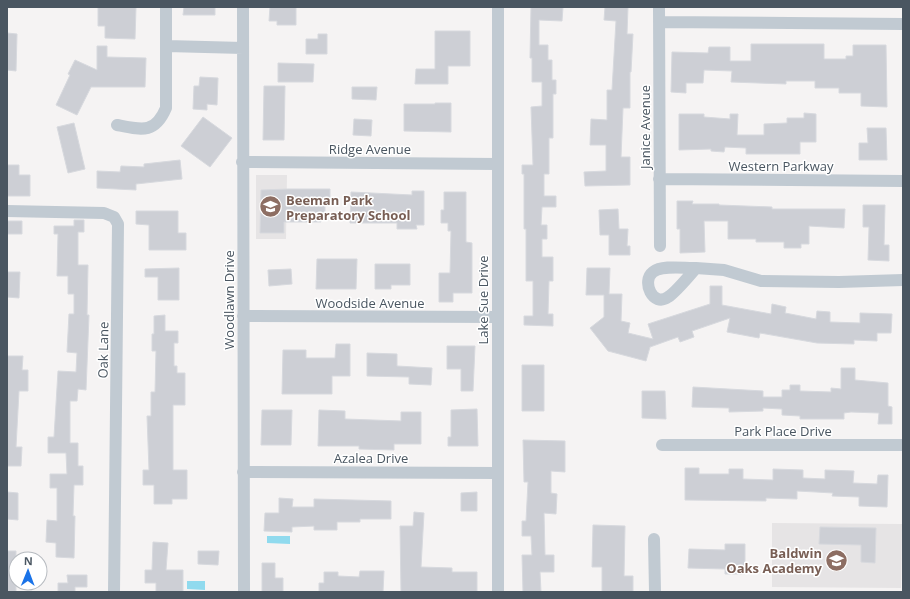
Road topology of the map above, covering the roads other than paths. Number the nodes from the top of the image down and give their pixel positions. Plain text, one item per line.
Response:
1 (166, 7) edge
2 (243, 7) edge
3 (498, 7) edge
4 (658, 7) edge
5 (659, 22) junction
6 (903, 24) edge
7 (167, 46) junction
8 (243, 48) junction
9 (118, 125) dead end
10 (242, 162) junction
11 (497, 164) junction
12 (659, 179) junction
13 (903, 181) edge
14 (7, 211) edge
15 (660, 246) dead end
16 (696, 268) dead end
17 (903, 280) edge
18 (243, 316) junction
19 (498, 318) junction
20 (662, 445) dead end
21 (903, 445) edge
22 (243, 472) junction
23 (498, 473) junction
24 (654, 539) dead end
25 (114, 592) edge
26 (244, 592) edge
27 (498, 592) edge
28 (655, 592) edge

1 - 7 street
2 - 8 street, Woodlawn Drive
3 - 11 street, Lake Sue Drive
4 - 5 street, Janice Avenue
5 - 6 street
5 - 12 street, Janice Avenue
7 - 8 street
7 - 9 street
8 - 10 street, Woodlawn Drive
10 - 11 street, Ridge Avenue
10 - 18 street, Woodlawn Drive
11 - 19 street, Lake Sue Drive
12 - 13 street, Western Parkway
12 - 15 street, Janice Avenue
14 - 25 street, Oak Lane
16 - 17 street
18 - 19 street, Woodside Avenue
18 - 22 street, Woodlawn Drive
19 - 23 street, Lake Sue Drive
20 - 21 street, Park Place Drive
22 - 23 street, Azalea Drive
22 - 26 street, Woodlawn Drive
23 - 27 street, Lake Sue Drive
24 - 28 street

